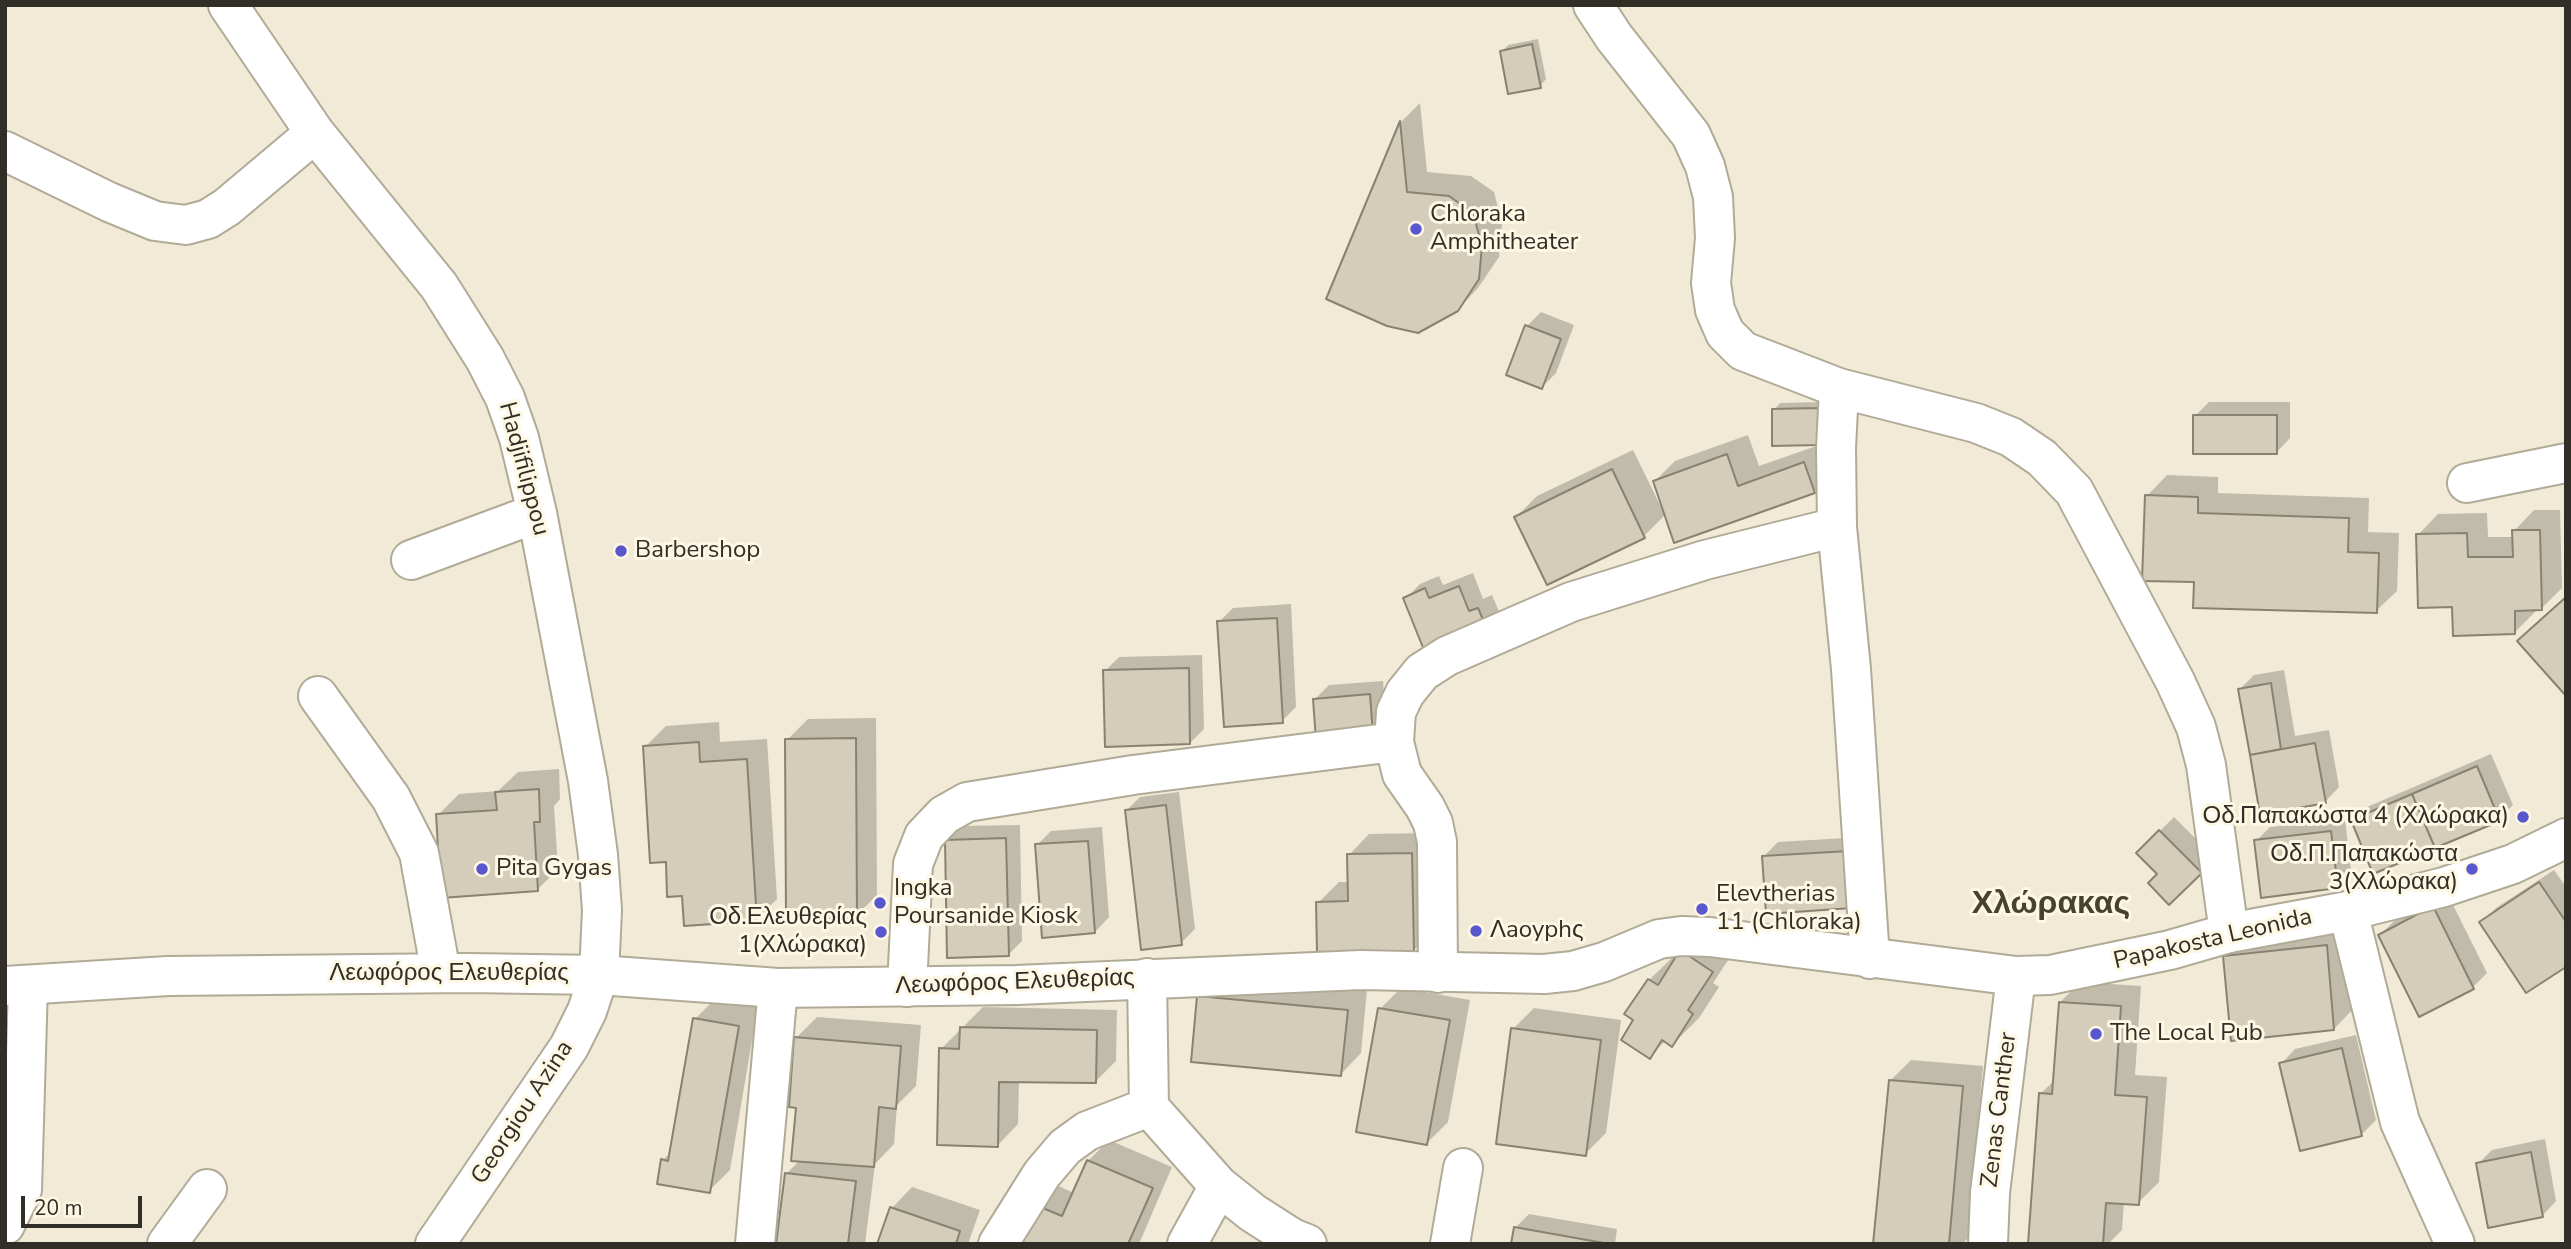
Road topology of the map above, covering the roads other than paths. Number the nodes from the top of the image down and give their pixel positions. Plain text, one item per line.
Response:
1 (228, 5) edge
2 (1593, 5) edge
3 (315, 133) junction
4 (5, 151) edge
5 (1839, 388) junction
6 (2566, 463) edge
7 (2466, 483) dead end
8 (537, 513) junction
9 (1837, 527) junction
10 (411, 560) dead end
11 (318, 696) dead end
12 (1394, 742) junction
13 (2566, 838) edge
14 (2348, 911) junction
15 (2230, 933) junction
16 (1870, 959) junction
17 (441, 973) junction
18 (1438, 973) junction
19 (599, 975) junction
20 (2016, 976) junction
21 (1147, 978) junction
22 (17, 986) edge
23 (907, 987) junction
24 (778, 988) junction
25 (1149, 1107) junction
26 (1463, 1168) dead end
27 (1219, 1186) junction
28 (207, 1189) dead end
29 (5, 1224) edge
30 (1296, 1242) edge
31 (167, 1244) edge
32 (435, 1244) edge
33 (755, 1244) edge
34 (998, 1244) edge
35 (1187, 1244) edge
36 (1450, 1244) edge
37 (1988, 1244) edge
38 (2455, 1244) edge

1 - 3 street, Hadjifilippou
2 - 5 street
3 - 4 street
3 - 8 street, Hadjifilippou
5 - 9 street
5 - 15 street
6 - 7 street
8 - 10 street
8 - 19 street, Hadjifilippou
9 - 12 street
9 - 16 street
11 - 17 street
12 - 18 street
12 - 23 street
13 - 14 street, Papakosta Leonida
14 - 15 street, Papakosta Leonida
14 - 38 street
15 - 20 street, Papakosta Leonida
16 - 18 street, Λεωφόρος Ελευθερίας
16 - 20 street, Λεωφόρος Ελευθερίας
17 - 19 street, Λεωφόρος Ελευθερίας
17 - 22 street, Λεωφόρος Ελευθερίας
18 - 21 street, Λεωφόρος Ελευθερίας
19 - 24 street, Λεωφόρος Ελευθερίας
19 - 32 street, Georgiou Azina
20 - 37 street, Zenas Canther
21 - 23 street, Λεωφόρος Ελευθερίας
21 - 25 street
22 - 29 street
23 - 24 street, Λεωφόρος Ελευθερίας
24 - 33 street
25 - 27 street
25 - 34 street
26 - 36 street
27 - 30 street
27 - 35 street
28 - 31 street

